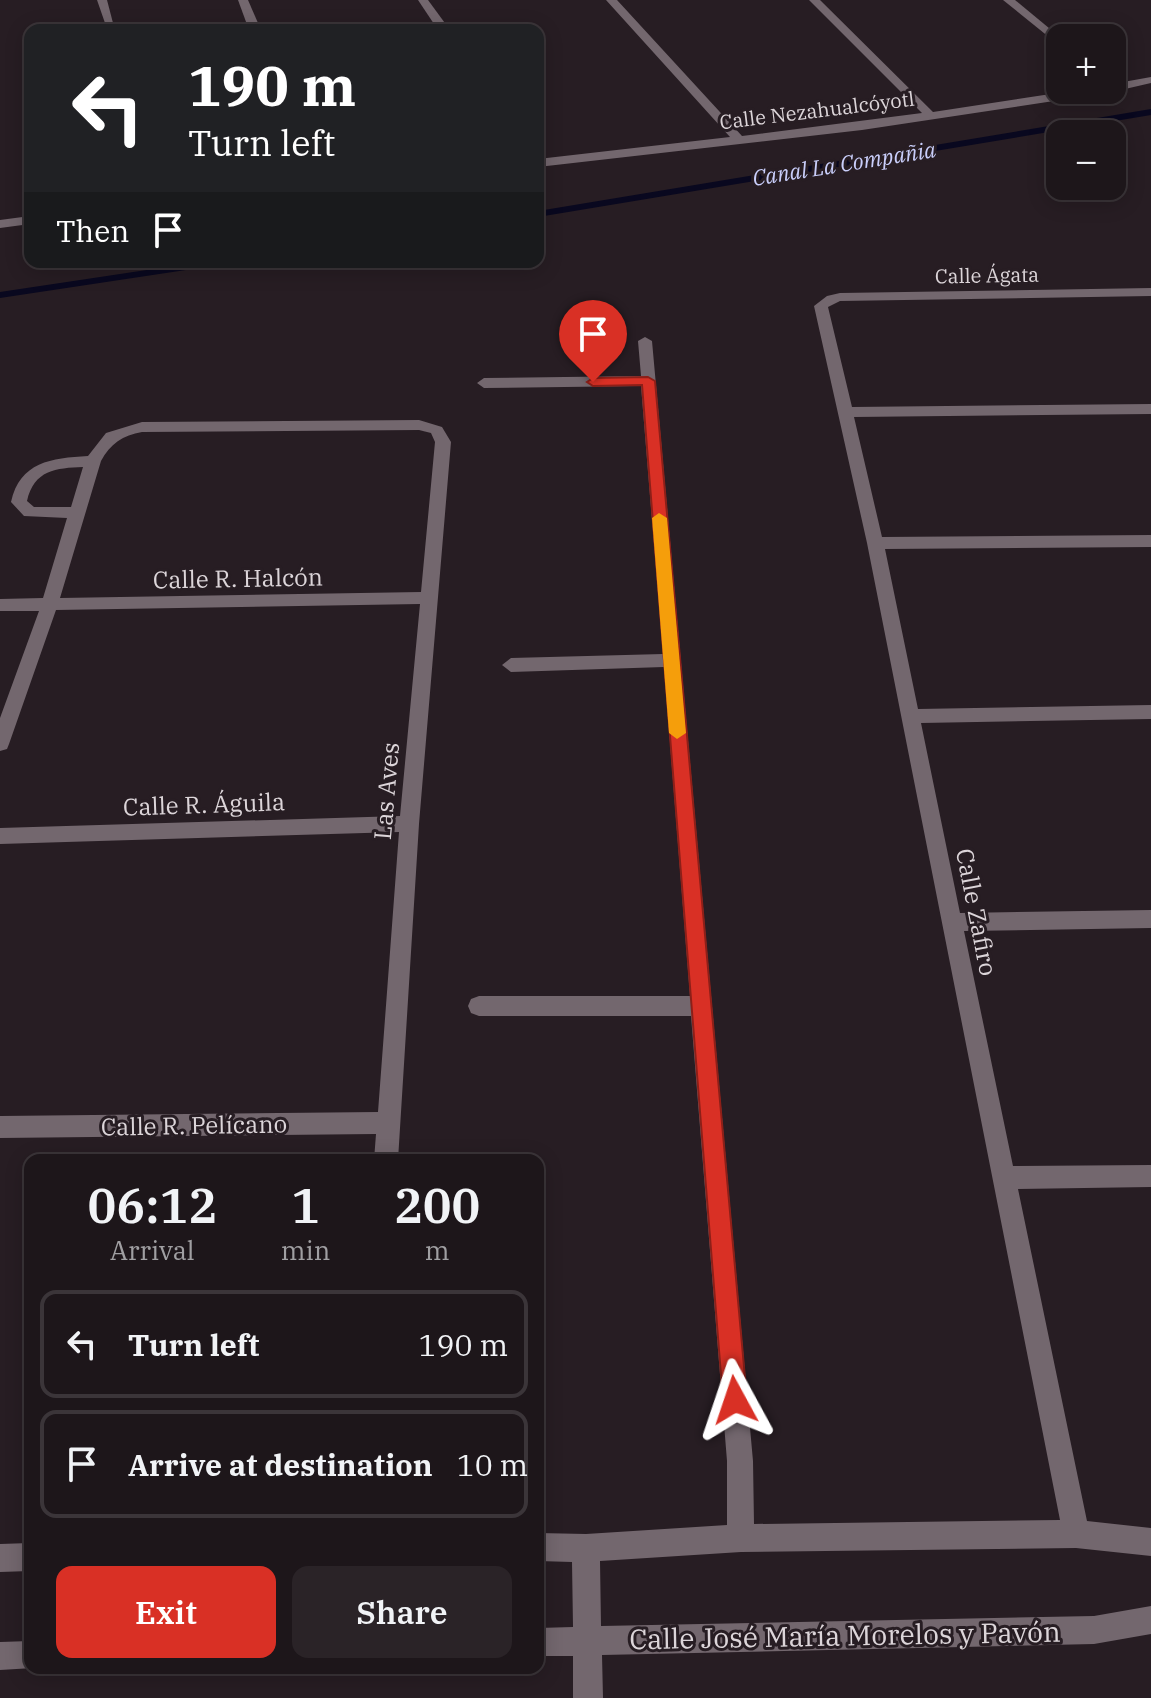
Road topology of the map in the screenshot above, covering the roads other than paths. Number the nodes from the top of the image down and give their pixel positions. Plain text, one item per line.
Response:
1 (102, 0) edge
2 (243, 0) edge
3 (423, 0) edge
4 (611, 0) edge
5 (814, 0) edge
6 (1008, 0) edge
7 (109, 21) dead end
8 (253, 24) edge
9 (440, 24) edge
10 (1046, 31) edge
11 (1151, 80) edge
12 (1126, 85) edge
13 (1046, 98) edge
14 (931, 116) junction
15 (739, 140) junction
16 (544, 162) edge
17 (24, 221) edge
18 (0, 224) edge
19 (1151, 292) edge
20 (825, 302) joint
21 (645, 341) dead end
22 (648, 381) junction
23 (484, 383) dead end
24 (1151, 409) edge
25 (844, 412) junction
26 (93, 461) junction
27 (76, 513) junction
28 (1151, 541) edge
29 (875, 543) junction
30 (429, 598) junction
31 (0, 605) edge
32 (49, 606) junction
33 (671, 660) junction
34 (511, 665) dead end
35 (1151, 712) edge
36 (911, 716) junction
37 (0, 744) edge
38 (409, 824) junction
39 (0, 836) edge
40 (1151, 919) edge
41 (952, 922) junction
42 (479, 1006) dead end
43 (700, 1006) junction
44 (388, 1123) junction
45 (0, 1127) edge
46 (386, 1154) edge
47 (1151, 1176) edge
48 (1004, 1178) junction
49 (1076, 1534) junction
50 (741, 1538) junction
51 (1151, 1542) edge
52 (544, 1547) edge
53 (586, 1548) junction
54 (24, 1557) edge
55 (0, 1558) edge
56 (1151, 1620) edge
57 (588, 1641) junction
58 (544, 1642) edge
59 (24, 1655) edge
60 (0, 1656) edge
61 (588, 1698) edge

1 - 7 street
2 - 8 street
3 - 9 street
4 - 15 street
5 - 14 street
6 - 10 street
11 - 12 street
13 - 14 street, Calle Nezahualcóyotl
14 - 15 street, Calle Nezahualcóyotl
15 - 16 street, Calle Nezahualcóyotl
17 - 18 street
19 - 20 street, Calle Ágata
20 - 25 street, Calle Zafiro
21 - 22 street
22 - 23 street
22 - 33 street
24 - 25 street
25 - 29 street, Calle Zafiro
26 - 27 street
26 - 27 street
26 - 30 street, Las Aves
27 - 32 street
28 - 29 street
29 - 36 street, Calle Zafiro
30 - 32 street, Calle R. Halcón
30 - 38 street, Las Aves
31 - 32 street, Calle R. Halcón
32 - 37 street
33 - 34 street
33 - 43 street
35 - 36 street
36 - 41 street, Calle Zafiro
38 - 39 street, Calle R. Águila
38 - 44 street, Las Aves
40 - 41 street
41 - 48 street, Calle Zafiro
42 - 43 street
43 - 50 street
44 - 45 street, Calle R. Pelícano
44 - 46 street, Las Aves
47 - 48 street
48 - 49 street, Calle Zafiro
49 - 50 street
49 - 51 street
50 - 53 street
52 - 53 street
53 - 57 street
54 - 55 street
56 - 57 street, Calle José María Morelos y Pavón
57 - 58 street, Calle José María Morelos y Pavón
57 - 61 street
59 - 60 street

